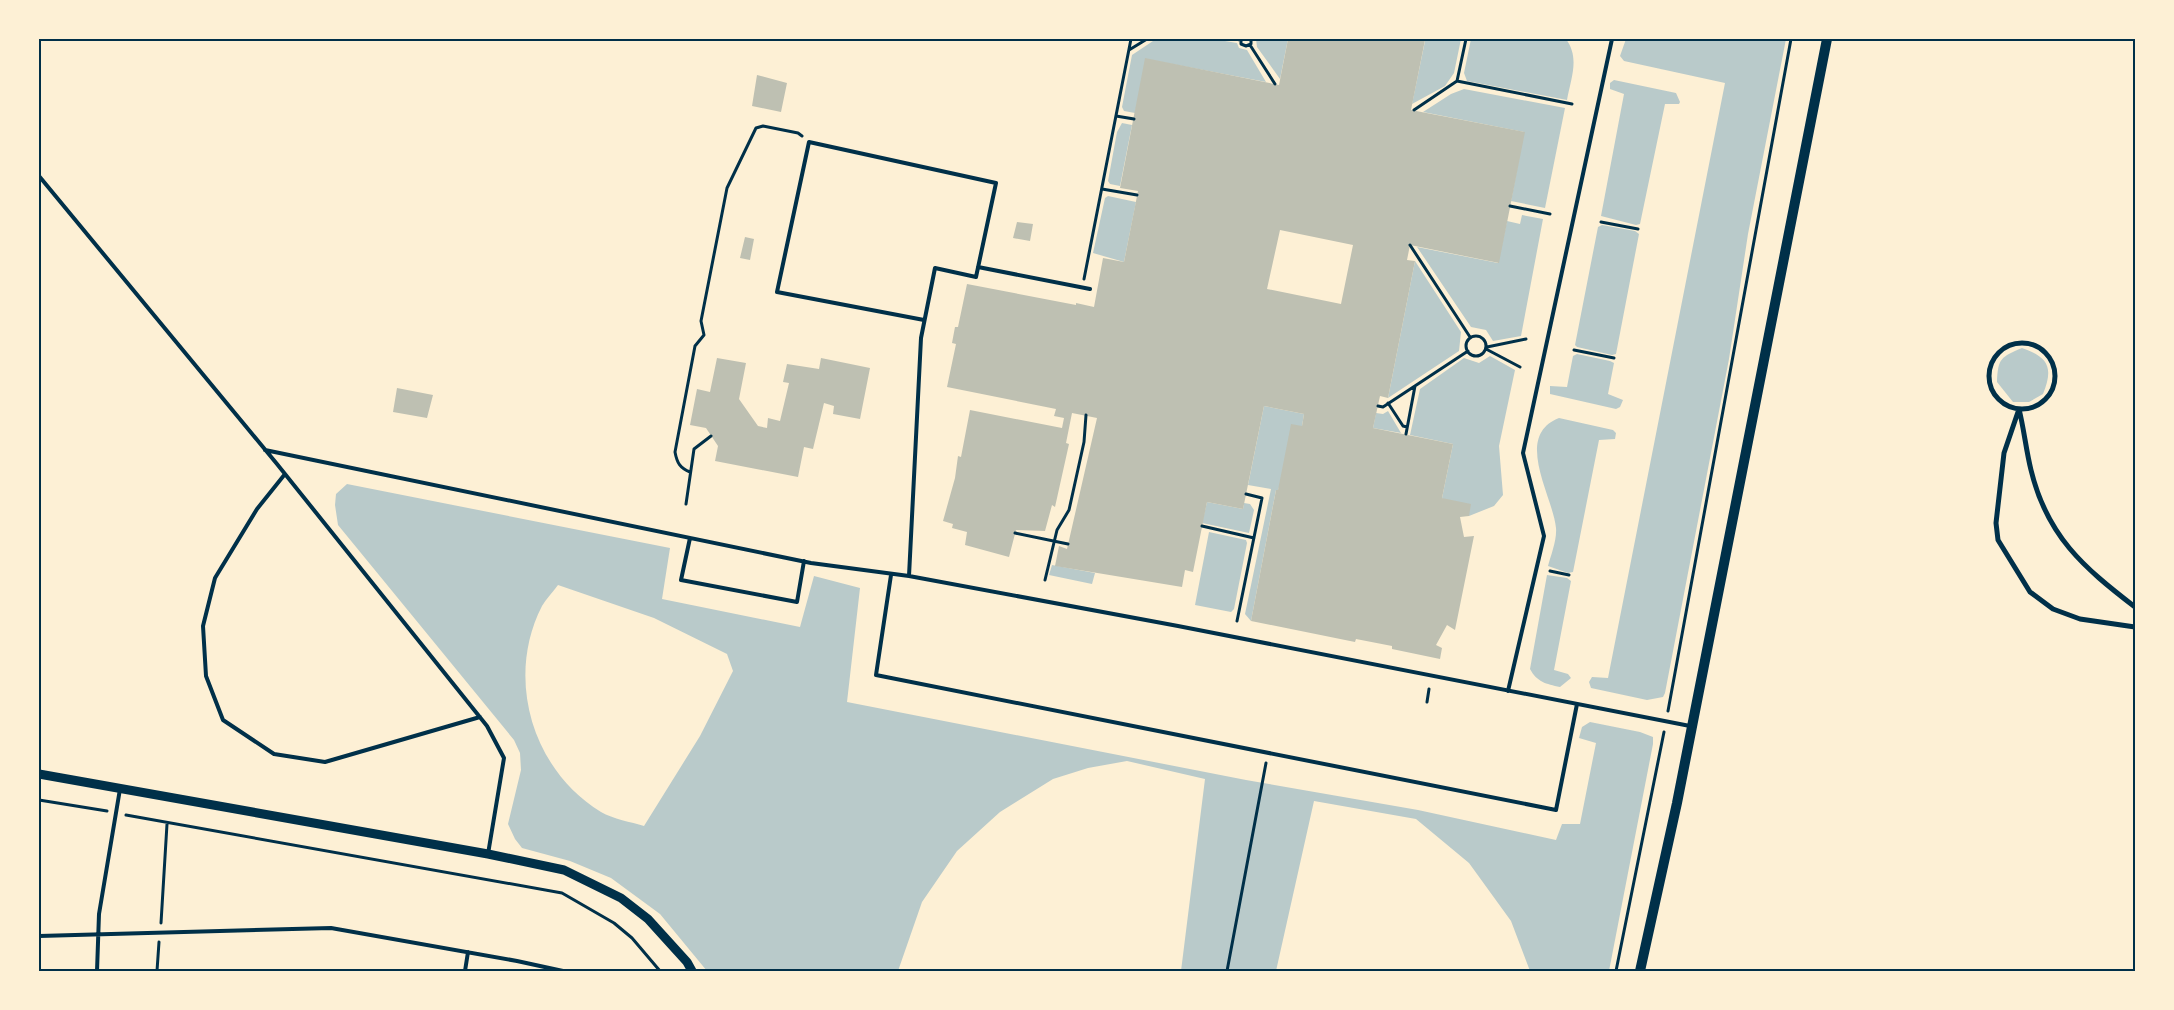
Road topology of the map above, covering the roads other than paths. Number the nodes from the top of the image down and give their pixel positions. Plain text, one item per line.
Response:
1 (1612, 39) edge
2 (1827, 39) edge
3 (39, 176) edge
4 (978, 267) junction
5 (1090, 289) dead end
6 (924, 320) junction
7 (2019, 409) junction
8 (265, 450) junction
9 (285, 474) junction
10 (690, 538) junction
11 (804, 561) junction
12 (892, 575) junction
13 (909, 576) junction
14 (2135, 607) edge
15 (2135, 627) edge
16 (1508, 691) junction
17 (1577, 704) junction
18 (480, 717) junction
19 (1692, 727) junction
20 (39, 774) edge
21 (120, 789) junction
22 (488, 854) junction
23 (98, 934) junction
24 (39, 936) edge
25 (468, 952) junction
26 (97, 971) edge
27 (465, 971) edge
28 (562, 971) edge
29 (692, 971) edge
30 (1640, 971) edge

1 - 16 lane
2 - 19 main road
3 - 8 lane
4 - 5 lane
4 - 6 lane
4 - 6 lane
6 - 13 lane
7 - 7 street
7 - 14 street
7 - 15 street
8 - 9 lane
8 - 10 lane
9 - 18 lane
9 - 18 lane
10 - 11 lane
10 - 11 lane
11 - 12 lane
12 - 13 lane
12 - 17 lane
13 - 16 lane
16 - 17 lane
17 - 19 lane
18 - 22 lane
19 - 30 main road
20 - 21 street
21 - 22 street
21 - 23 lane
22 - 29 street
23 - 24 lane
23 - 25 lane
23 - 26 lane
25 - 27 lane
25 - 28 lane

